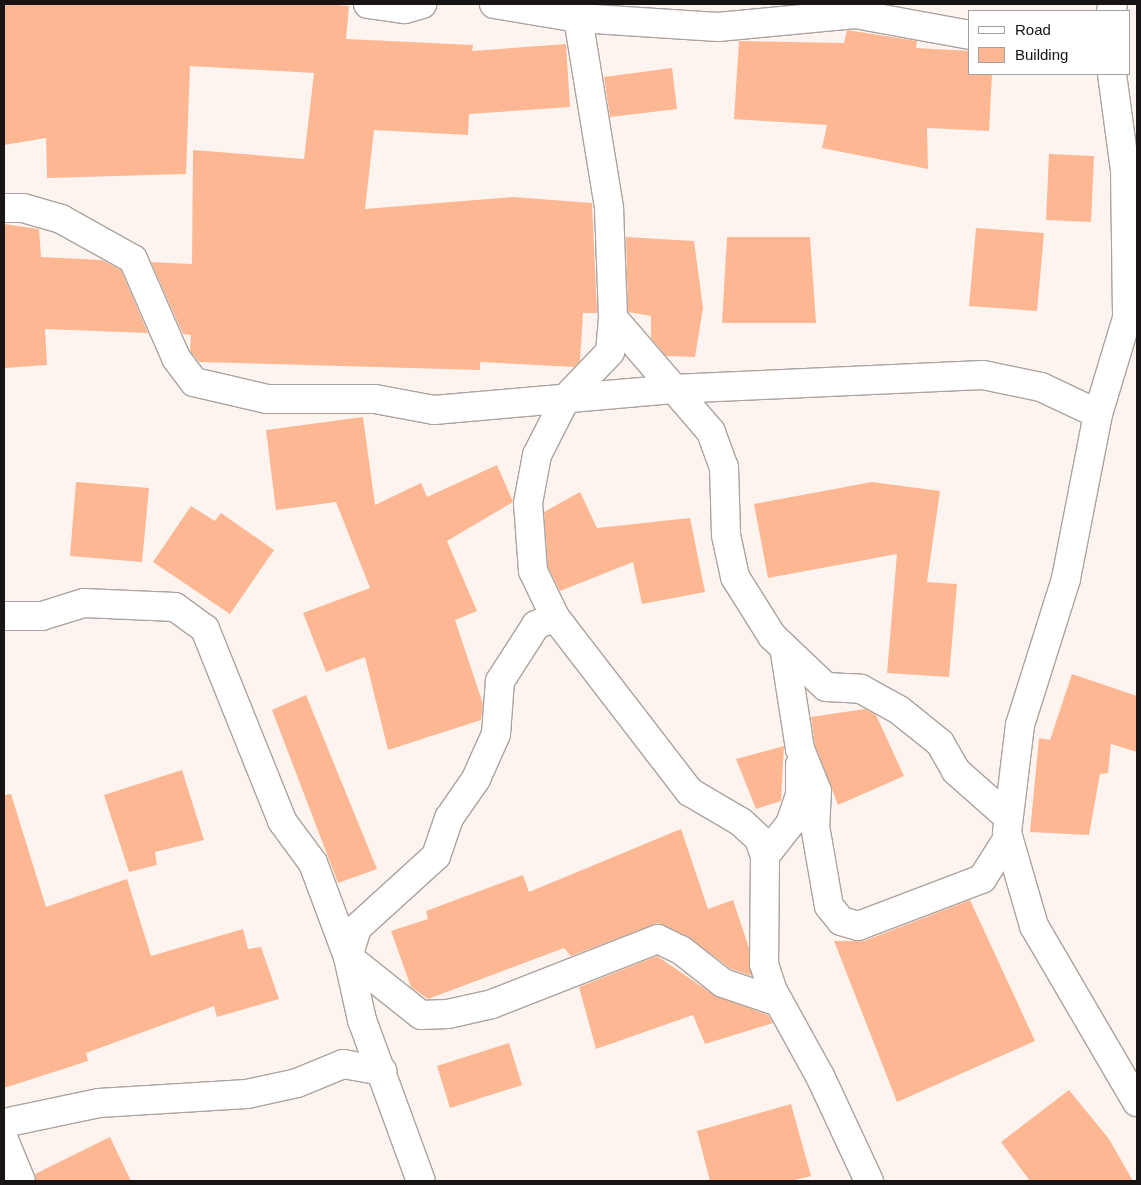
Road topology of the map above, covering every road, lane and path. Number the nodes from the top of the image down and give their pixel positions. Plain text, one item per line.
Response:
1 (368, 4) edge
2 (422, 4) edge
3 (494, 4) edge
4 (766, 13) edge
5 (578, 18) junction
6 (968, 34) edge
7 (1112, 75) edge
8 (4, 208) edge
9 (613, 318) junction
10 (673, 389) junction
11 (566, 398) junction
12 (1098, 414) junction
13 (4, 616) edge
14 (555, 617) junction
15 (785, 653) junction
16 (800, 749) junction
17 (1008, 828) junction
18 (765, 856) junction
19 (348, 957) junction
20 (779, 1002) junction
21 (382, 1071) junction
22 (1137, 1102) edge
23 (4, 1123) edge
24 (4, 1140) edge
25 (21, 1181) edge
26 (421, 1181) edge
27 (869, 1181) edge

1 - 2 street
3 - 5 street
4 - 5 street
4 - 6 street
5 - 9 street
7 - 12 street
8 - 11 street
9 - 10 street
9 - 11 street
10 - 11 street
10 - 12 street
10 - 15 street
11 - 14 street
12 - 17 street
13 - 19 street
14 - 18 street
14 - 19 street
15 - 16 street
15 - 17 street
16 - 17 street
16 - 18 street
17 - 22 street
18 - 20 street
19 - 20 street
19 - 21 street
20 - 27 street
21 - 23 street
21 - 26 street
24 - 25 street

